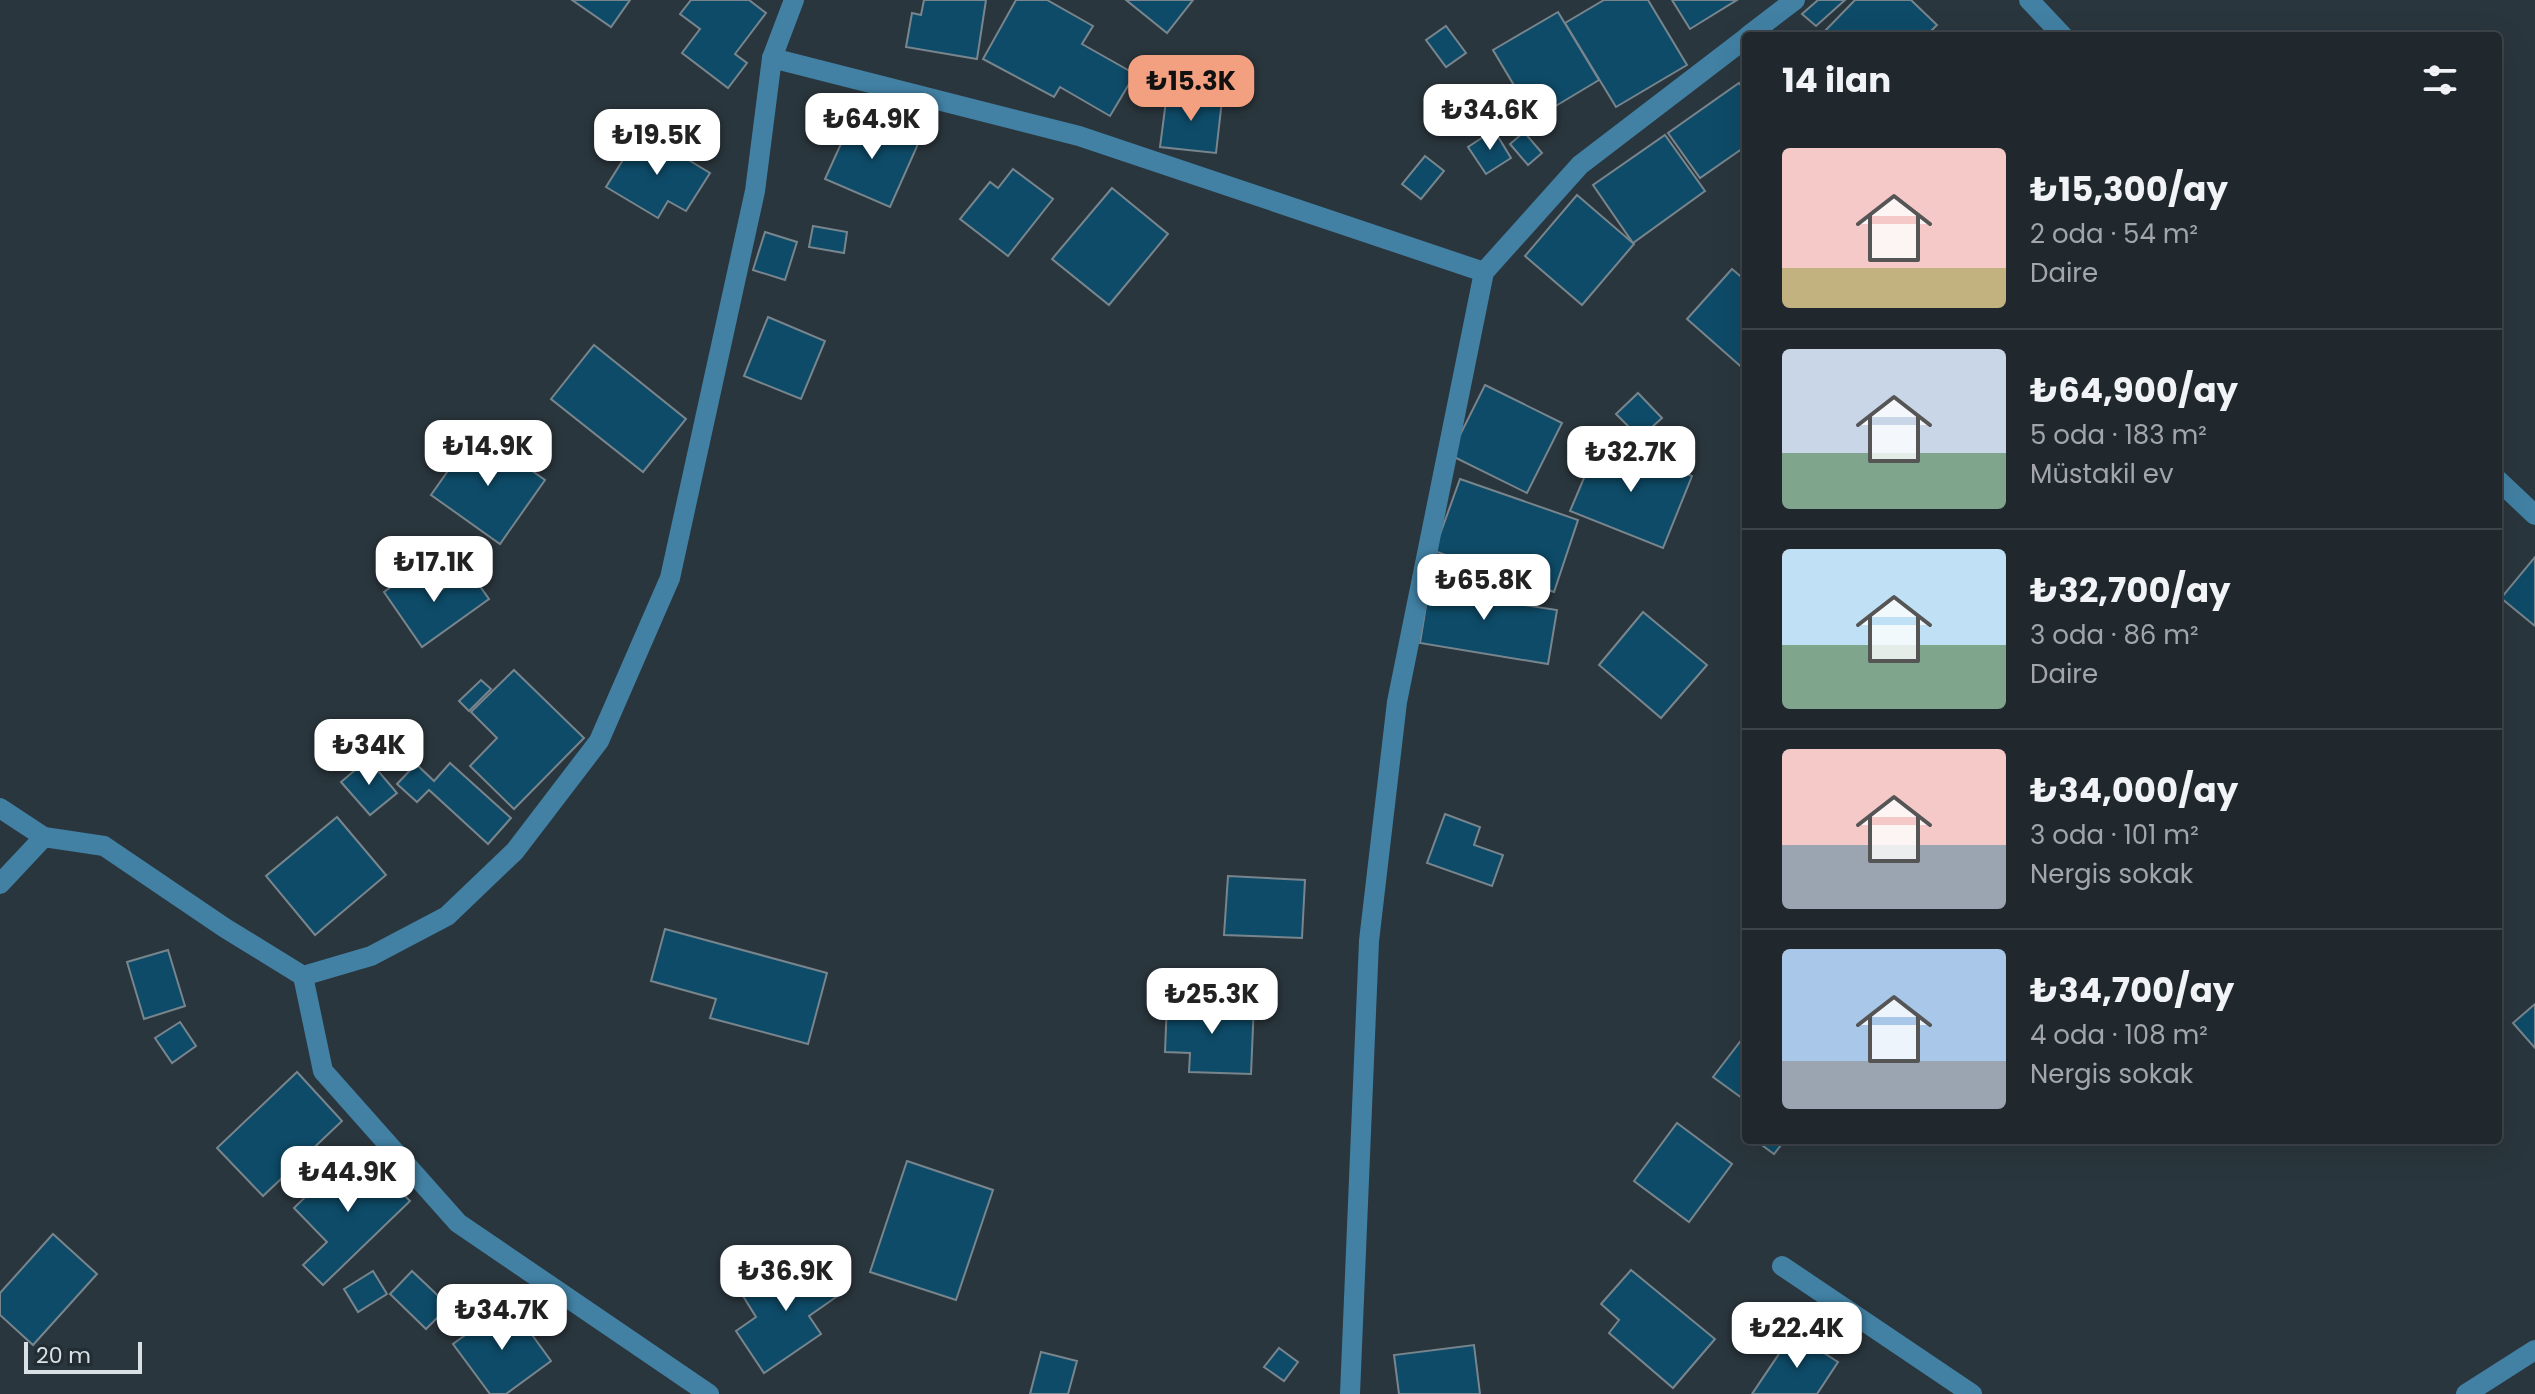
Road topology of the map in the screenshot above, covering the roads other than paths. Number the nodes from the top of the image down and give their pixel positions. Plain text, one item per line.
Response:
1 (794, 0) edge
2 (1795, 0) edge
3 (2029, 0) edge
4 (1753, 32) edge
5 (2059, 32) edge
6 (1742, 41) edge
7 (772, 58) junction
8 (1484, 272) junction
9 (2502, 484) edge
10 (2535, 515) edge
11 (0, 808) edge
12 (44, 837) junction
13 (0, 884) edge
14 (303, 976) junction
15 (1782, 1266) dead end
16 (2535, 1350) edge
17 (709, 1394) edge
18 (1350, 1394) edge
19 (1972, 1394) edge
20 (2466, 1394) edge

1 - 7 street
2 - 4 street
3 - 5 street
6 - 8 street
7 - 8 street
7 - 14 street
8 - 18 street
9 - 10 street
11 - 12 street
12 - 13 street
12 - 14 street
14 - 17 street
15 - 19 street
16 - 20 street

